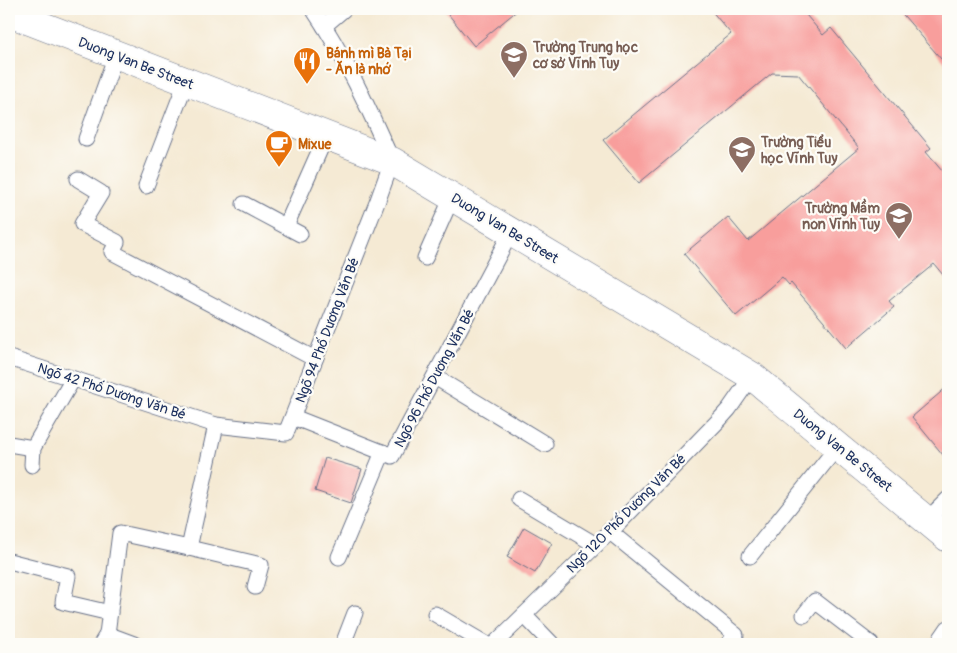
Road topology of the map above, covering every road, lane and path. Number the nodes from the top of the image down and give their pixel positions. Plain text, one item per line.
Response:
1 (313, 9) edge
2 (344, 9) edge
3 (9, 13) edge
4 (324, 26) junction
5 (116, 55) junction
6 (186, 82) junction
7 (326, 136) junction
8 (86, 139) dead end
9 (392, 161) junction
10 (78, 178) dead end
11 (146, 186) dead end
12 (452, 197) junction
13 (244, 204) dead end
14 (286, 226) junction
15 (512, 232) junction
16 (300, 234) dead end
17 (425, 258) dead end
18 (9, 358) edge
19 (315, 359) junction
20 (752, 376) junction
21 (435, 377) junction
22 (73, 379) junction
23 (293, 417) junction
24 (216, 425) junction
25 (9, 444) edge
26 (545, 444) dead end
27 (838, 446) junction
28 (33, 448) junction
29 (383, 452) junction
30 (32, 464) dead end
31 (519, 499) dead end
32 (948, 499) edge
33 (928, 520) junction
34 (609, 531) junction
35 (948, 538) edge
36 (596, 545) junction
37 (189, 548) junction
38 (750, 556) dead end
39 (339, 557) dead end
40 (9, 561) edge
41 (255, 588) dead end
42 (355, 612) dead end
43 (110, 613) junction
44 (435, 614) dead end
45 (524, 615) junction
46 (804, 615) dead end
47 (948, 628) edge
48 (104, 639) edge
49 (134, 644) edge
50 (344, 644) edge
51 (486, 644) edge
52 (494, 644) edge
53 (552, 644) edge
54 (728, 644) edge
55 (871, 644) edge
56 (937, 644) edge

1 - 4 lane
2 - 4 lane
3 - 5 street, Duong Van Be Street
4 - 9 lane
5 - 6 street, Duong Van Be Street
5 - 8 lane
6 - 7 street, Duong Van Be Street
6 - 11 lane
7 - 9 street, Duong Van Be Street
7 - 14 lane
9 - 12 street, Duong Van Be Street
9 - 19 lane, Ngõ 94 Phố Dương Văn Bé
10 - 19 lane
12 - 15 street, Duong Van Be Street
12 - 17 lane
13 - 14 lane
14 - 16 lane
15 - 20 street, Duong Van Be Street
15 - 21 lane, Ngõ 96 Phố Dương Văn Bé
18 - 22 lane, Ngõ 42 Phố Dương Văn Bé
19 - 23 lane, Ngõ 94 Phố Dương Văn Bé
20 - 27 street, Duong Van Be Street
20 - 34 lane, Ngõ 120 Phố Dương Văn Bé
21 - 26 lane
21 - 29 lane, Ngõ 96 Phố Dương Văn Bé
22 - 24 lane, Ngõ 42 Phố Dương Văn Bé
22 - 28 lane
23 - 24 lane, Ngõ 94 Phố Dương Văn Bé
23 - 29 lane, Ngõ 96 Phố Dương Văn Bé
24 - 37 lane
25 - 28 lane
27 - 33 street, Duong Van Be Street
27 - 38 lane
28 - 30 lane
29 - 39 lane
31 - 36 lane
32 - 33 lane
33 - 35 street, Duong Van Be Street
34 - 36 lane, Ngõ 120 Phố Dương Văn Bé
34 - 54 lane
36 - 45 lane, Ngõ 120 Phố Dương Văn Bé
37 - 41 lane
37 - 43 lane
40 - 43 lane
42 - 50 lane
43 - 48 lane
44 - 51 lane
45 - 52 lane, Ngõ 120 Phố Dương Văn Bé
45 - 53 lane
46 - 55 lane
47 - 56 lane
48 - 49 lane

